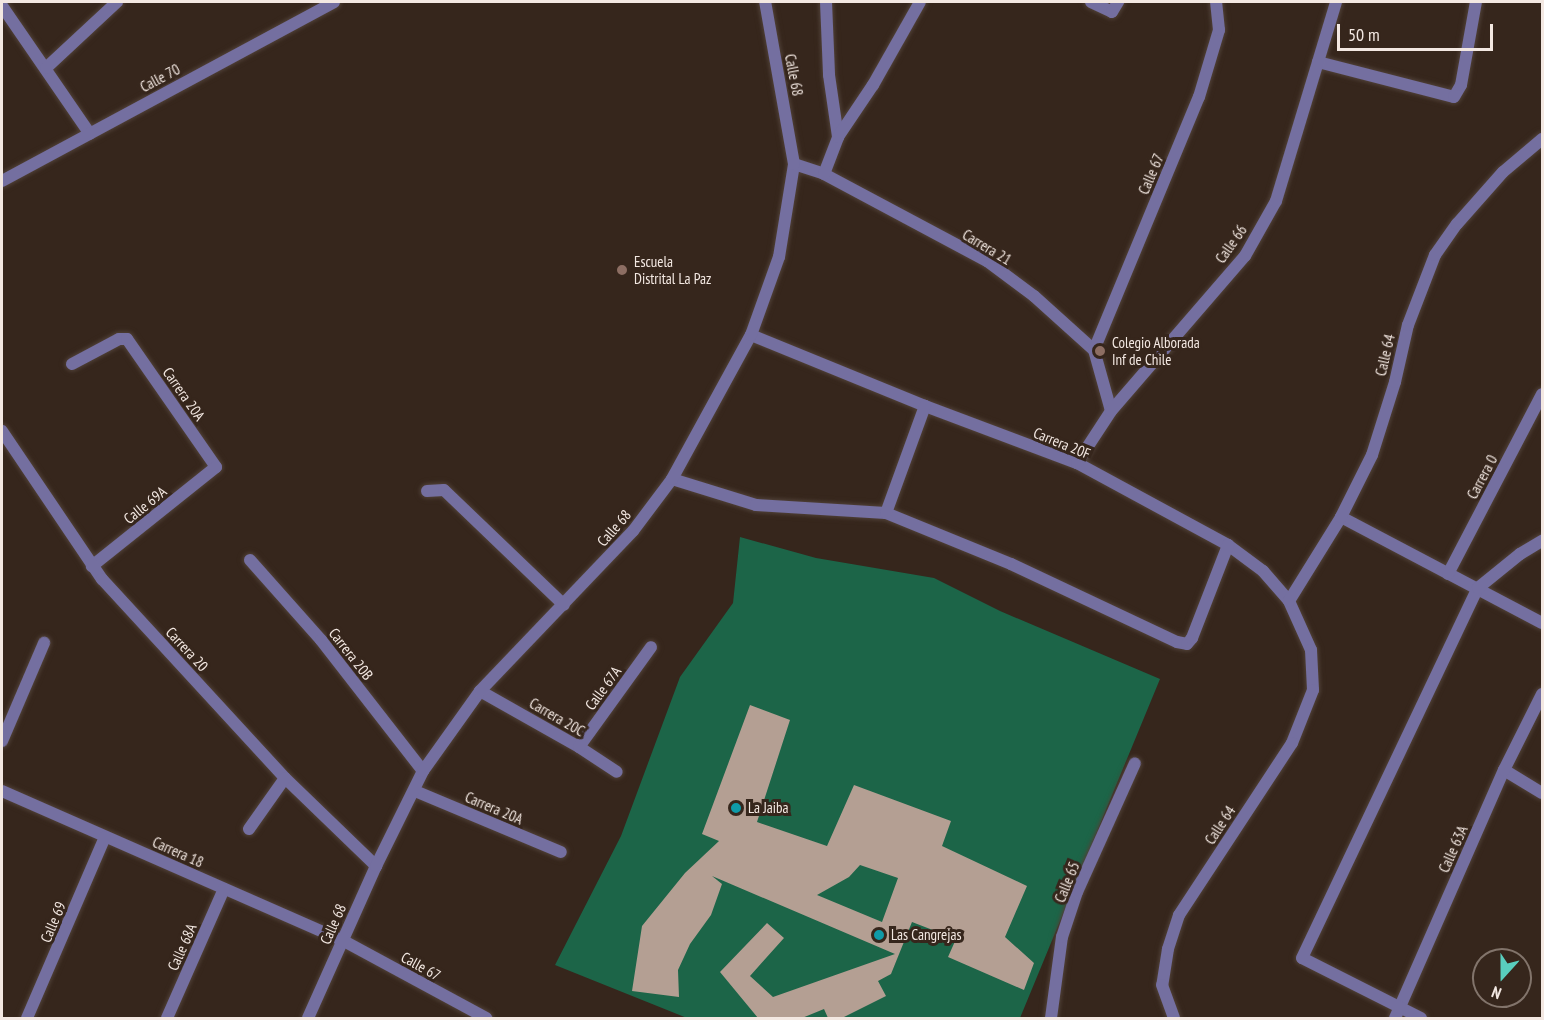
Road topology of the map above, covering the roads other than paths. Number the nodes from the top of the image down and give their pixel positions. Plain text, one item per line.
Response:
1 (117, 2) edge
2 (334, 2) edge
3 (765, 2) edge
4 (826, 2) edge
5 (920, 2) edge
6 (1091, 2) edge
7 (1118, 2) edge
8 (1336, 2) edge
9 (1476, 2) edge
10 (1217, 4) edge
11 (2, 6) edge
12 (1318, 62) junction
13 (46, 68) junction
14 (90, 134) junction
15 (838, 137) junction
16 (1542, 139) edge
17 (794, 164) junction
18 (824, 174) junction
19 (2, 181) edge
20 (751, 335) junction
21 (1094, 350) junction
22 (72, 364) dead end
23 (1542, 394) edge
24 (925, 406) junction
25 (1111, 411) junction
26 (2, 430) edge
27 (1077, 463) junction
28 (216, 467) joint
29 (672, 479) junction
30 (427, 491) dead end
31 (886, 513) junction
32 (1341, 517) junction
33 (1542, 541) edge
34 (1228, 545) junction
35 (250, 560) dead end
36 (92, 566) junction
37 (1448, 574) junction
38 (1478, 588) junction
39 (1289, 601) junction
40 (564, 605) junction
41 (1542, 623) edge
42 (44, 642) dead end
43 (651, 647) dead end
44 (1311, 650) joint
45 (480, 691) junction
46 (1542, 694) edge
47 (2, 741) edge
48 (579, 747) junction
49 (1136, 763) dead end
50 (1504, 770) junction
51 (423, 771) junction
52 (617, 772) dead end
53 (285, 778) junction
54 (2, 791) edge
55 (415, 791) junction
56 (1542, 793) edge
57 (249, 829) dead end
58 (105, 837) junction
59 (561, 852) dead end
60 (376, 866) junction
61 (224, 889) junction
62 (342, 940) junction
63 (1397, 1013) edge
64 (27, 1018) edge
65 (166, 1018) edge
66 (308, 1018) edge
67 (486, 1018) edge
68 (1051, 1018) edge
69 (1174, 1018) edge
70 (1421, 1018) edge

1 - 13 street
2 - 14 street, Calle 70
3 - 17 street, Calle 68
4 - 15 street
5 - 15 street
6 - 7 street
8 - 12 street, Calle 66
9 - 12 street
10 - 21 street, Calle 67
11 - 13 street
12 - 25 street, Calle 66
13 - 14 street
14 - 19 street, Calle 70
15 - 18 street
16 - 32 street, Calle 64
17 - 18 street, Carrera 21
17 - 20 street, Calle 68
18 - 21 street, Carrera 21
20 - 24 street, Carrera 20F
20 - 29 street, Calle 68
21 - 25 street
22 - 28 street, Carrera 20A
23 - 37 street, Carrera 0
24 - 27 street, Carrera 20F
24 - 31 street
25 - 27 street, Calle 66
26 - 36 street, Carrera 20
27 - 34 street, Carrera 20F
28 - 36 street, Calle 69A
29 - 31 street
29 - 40 street, Calle 68
30 - 40 street
31 - 34 street
32 - 37 street
32 - 39 street, Calle 64
33 - 38 street
34 - 39 street, Carrera 20F
35 - 51 street, Carrera 20B
36 - 53 street, Carrera 20
37 - 38 street
38 - 41 street
38 - 63 street
39 - 44 street, Carrera 20F
40 - 45 street, Calle 68
42 - 47 street
43 - 48 street, Calle 67A
44 - 69 street, Calle 64
45 - 48 street, Carrera 20C
45 - 51 street, Calle 68
46 - 50 street, Calle 63A
48 - 52 street, Carrera 20C
49 - 68 street, Calle 65
50 - 56 street
50 - 63 street, Calle 63A
51 - 55 street, Calle 68
53 - 57 street
53 - 60 street, Carrera 20
54 - 58 street, Carrera 18
55 - 59 street, Carrera 20A
55 - 60 street, Calle 68
58 - 61 street, Carrera 18
58 - 64 street, Calle 69
60 - 62 street, Calle 68
61 - 62 street, Carrera 18
61 - 65 street, Calle 68A
62 - 66 street, Calle 68
62 - 67 street, Calle 67
63 - 70 street

